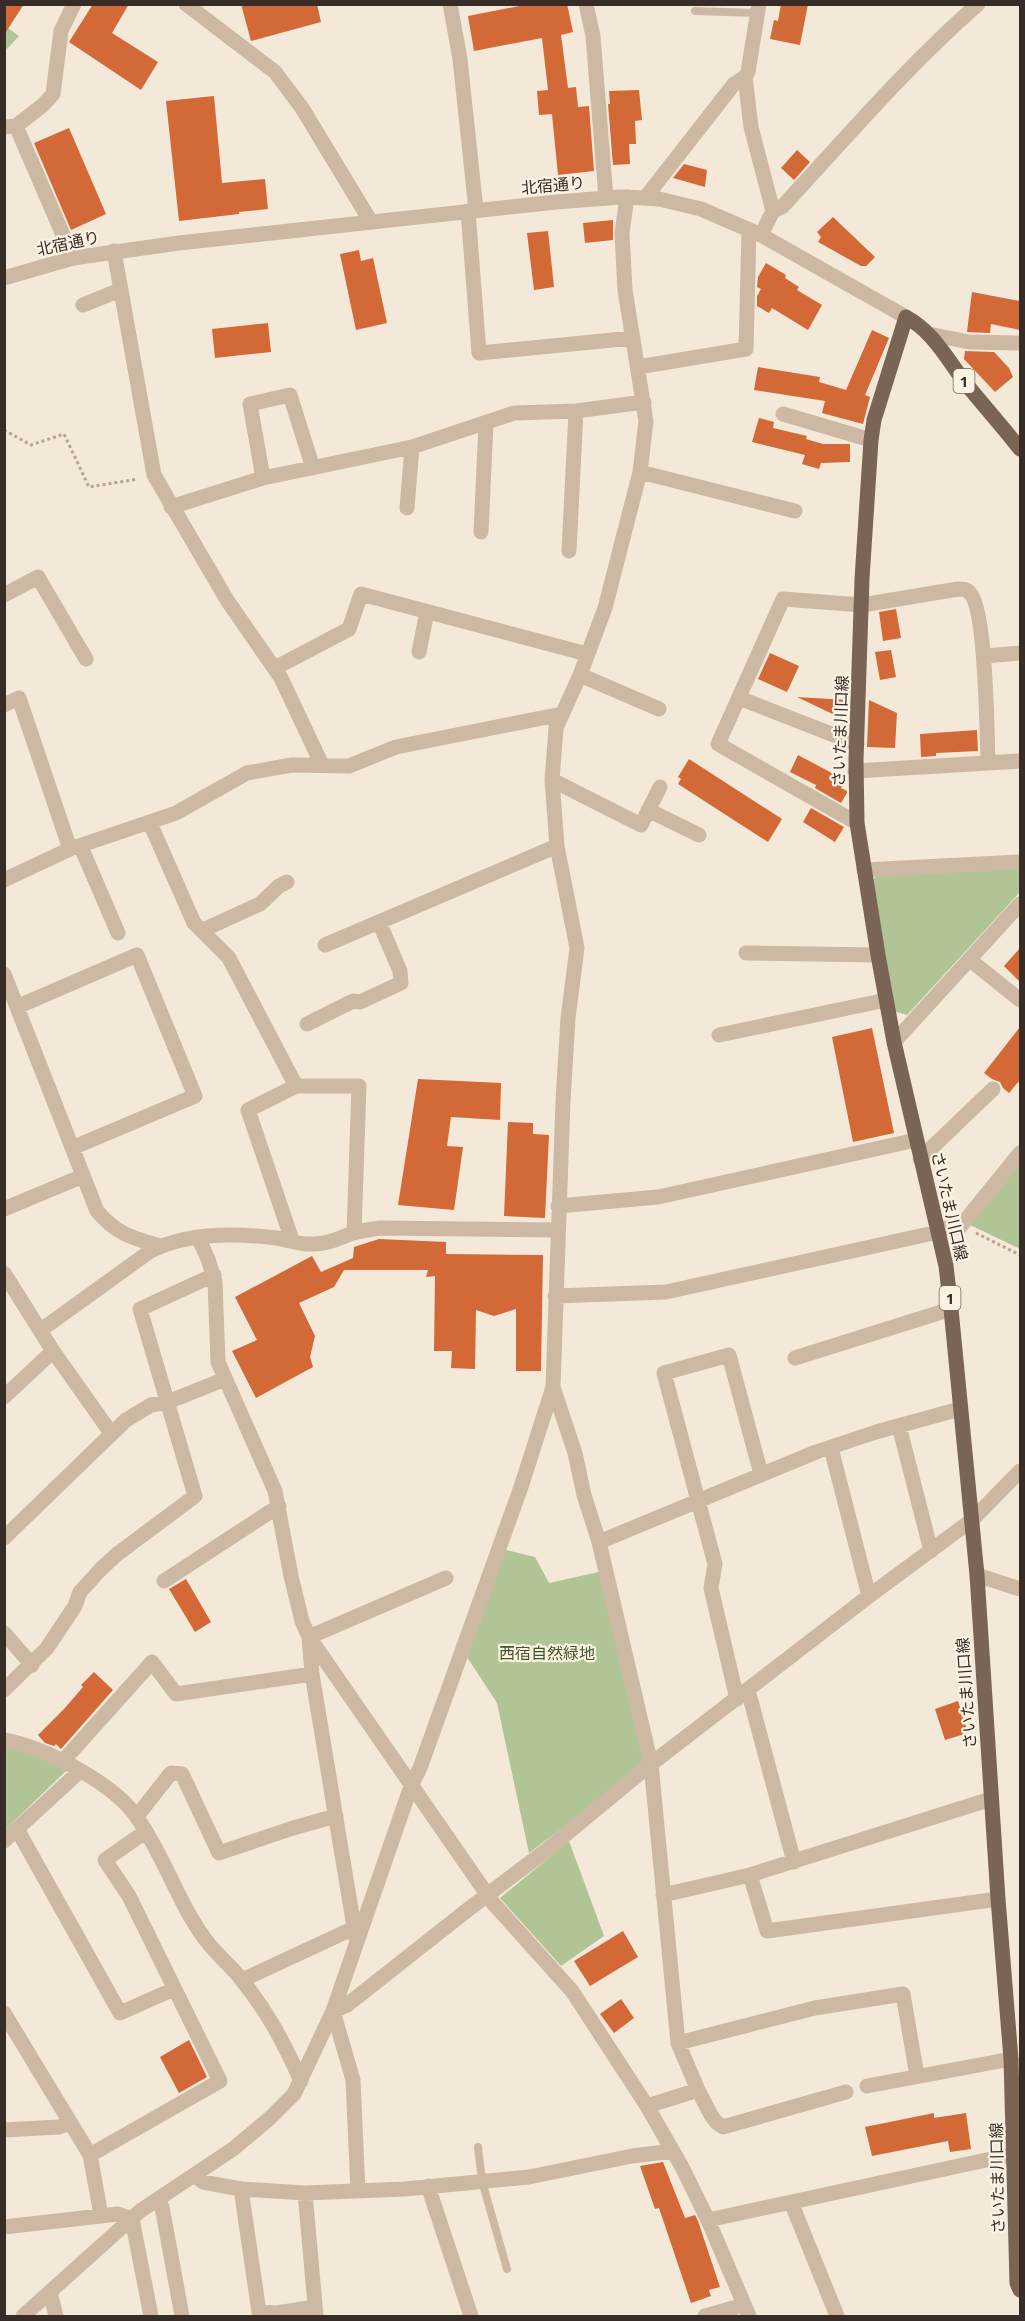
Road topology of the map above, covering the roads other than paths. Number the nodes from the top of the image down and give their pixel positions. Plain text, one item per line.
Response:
1 (74, 4) edge
2 (186, 4) edge
3 (450, 4) edge
4 (586, 4) edge
5 (978, 4) edge
6 (758, 9) edge
7 (695, 11) dead end
8 (745, 77) junction
9 (10, 127) edge
10 (627, 197) junction
11 (606, 198) junction
12 (645, 198) junction
13 (472, 211) junction
14 (773, 211) junction
15 (371, 222) junction
16 (755, 233) junction
17 (114, 251) junction
18 (73, 258) junction
19 (4, 278) edge
20 (120, 290) junction
21 (83, 305) dead end
22 (906, 318) junction
23 (929, 334) junction
24 (633, 338) junction
25 (1020, 343) edge
26 (638, 367) junction
27 (644, 402) junction
28 (576, 411) junction
29 (783, 414) dead end
30 (486, 423) junction
31 (871, 440) junction
32 (412, 447) junction
33 (1020, 449) edge
34 (313, 468) junction
35 (640, 472) junction
36 (263, 478) junction
37 (171, 507) junction
38 (407, 508) dead end
39 (795, 511) dead end
40 (481, 532) dead end
41 (569, 551) dead end
42 (4, 595) edge
43 (862, 605) junction
44 (427, 612) junction
45 (419, 652) dead end
46 (1020, 652) edge
47 (587, 654) junction
48 (984, 656) junction
49 (86, 659) dead end
50 (275, 668) junction
51 (580, 675) junction
52 (739, 698) junction
53 (4, 705) edge
54 (659, 710) dead end
55 (562, 714) junction
56 (857, 744) junction
57 (1020, 761) edge
58 (988, 762) junction
59 (322, 765) junction
60 (855, 771) junction
61 (552, 780) junction
62 (660, 786) dead end
63 (648, 810) junction
64 (150, 823) junction
65 (857, 823) junction
66 (699, 835) dead end
67 (557, 846) junction
68 (75, 848) junction
69 (1020, 862) edge
70 (864, 870) junction
71 (4, 880) edge
72 (287, 882) dead end
73 (1020, 904) edge
74 (379, 922) junction
75 (203, 930) junction
76 (118, 933) dead end
77 (325, 945) dead end
78 (746, 953) dead end
79 (878, 955) junction
80 (969, 960) junction
81 (4, 974) edge
82 (886, 1000) junction
83 (1020, 1000) edge
84 (19, 1006) junction
85 (307, 1024) dead end
86 (719, 1035) dead end
87 (894, 1042) junction
88 (296, 1086) junction
89 (993, 1089) dead end
90 (916, 1140) junction
91 (72, 1148) junction
92 (1020, 1153) edge
93 (920, 1159) junction
94 (82, 1176) junction
95 (558, 1206) junction
96 (4, 1209) edge
97 (557, 1230) junction
98 (937, 1230) junction
99 (354, 1233) junction
100 (198, 1237) junction
101 (292, 1240) junction
102 (160, 1246) junction
103 (4, 1273) edge
104 (214, 1275) junction
105 (555, 1296) junction
106 (951, 1309) junction
107 (41, 1330) junction
108 (53, 1351) junction
109 (795, 1358) dead end
110 (225, 1379) junction
111 (553, 1387) junction
112 (4, 1397) edge
113 (168, 1402) junction
114 (960, 1409) junction
115 (899, 1426) junction
116 (111, 1434) junction
117 (831, 1448) junction
118 (1020, 1471) edge
119 (761, 1474) junction
120 (699, 1500) junction
121 (279, 1506) junction
122 (972, 1520) junction
123 (4, 1538) edge
124 (599, 1542) junction
125 (931, 1551) junction
126 (977, 1575) junction
127 (446, 1578) dead end
128 (164, 1581) dead end
129 (1020, 1589) edge
130 (869, 1596) junction
131 (4, 1633) edge
132 (309, 1637) junction
133 (32, 1665) junction
134 (312, 1674) junction
135 (4, 1690) edge
136 (743, 1695) junction
137 (4, 1740) edge
138 (63, 1761) junction
139 (651, 1764) junction
140 (80, 1771) junction
141 (411, 1786) junction
142 (991, 1799) junction
143 (137, 1816) junction
144 (336, 1816) junction
145 (17, 1829) junction
146 (145, 1832) junction
147 (4, 1841) edge
148 (794, 1862) junction
149 (750, 1875) junction
150 (663, 1895) junction
151 (488, 1896) junction
152 (998, 1899) junction
153 (355, 1935) junction
154 (242, 1980) junction
155 (174, 1989) junction
156 (333, 2011) junction
157 (4, 2013) edge
158 (678, 2043) junction
159 (1011, 2059) junction
160 (918, 2076) junction
161 (301, 2080) junction
162 (867, 2086) dead end
163 (698, 2090) junction
164 (846, 2092) dead end
165 (647, 2106) junction
166 (70, 2123) junction
167 (4, 2130) edge
168 (478, 2147) dead end
169 (673, 2151) junction
170 (1014, 2154) junction
171 (90, 2155) junction
172 (195, 2176) junction
173 (482, 2181) junction
174 (428, 2186) junction
175 (241, 2189) junction
176 (358, 2191) junction
177 (305, 2193) junction
178 (158, 2200) junction
179 (791, 2202) junction
180 (101, 2215) junction
181 (132, 2219) junction
182 (708, 2220) junction
183 (4, 2227) edge
184 (507, 2269) dead end
185 (1020, 2290) edge
186 (50, 2292) junction
187 (746, 2311) edge
188 (315, 2312) edge
189 (23, 2316) edge
190 (56, 2316) edge
191 (151, 2316) edge
192 (182, 2316) edge
193 (471, 2316) edge
194 (705, 2316) edge
195 (837, 2316) edge

1 - 9 street
2 - 15 street
3 - 13 street
4 - 11 street
5 - 14 street
6 - 7 lane
6 - 8 street
8 - 12 street
8 - 14 street
9 - 18 street
10 - 11 street, 北宿通り
10 - 12 street, 北宿通り
10 - 24 street
11 - 13 street, 北宿通り
12 - 16 street, 北宿通り
13 - 15 street, 北宿通り
13 - 24 street
14 - 16 street
15 - 17 street, 北宿通り
16 - 22 street, 北宿通り
16 - 26 street
17 - 18 street, 北宿通り
17 - 20 street
18 - 19 street, 北宿通り
20 - 21 street
20 - 37 street
22 - 23 main road, 北宿通り / 1
22 - 31 main road, さいたま川口線 / 1
23 - 25 street
23 - 33 main road, 北宿通り / 1
24 - 26 street
26 - 27 street
27 - 28 street
27 - 35 street
28 - 30 street
28 - 41 street
29 - 31 street
30 - 32 street
30 - 40 street
31 - 43 main road, さいたま川口線 / 1
32 - 34 street
32 - 38 street
34 - 36 street
34 - 36 street
35 - 39 street
35 - 47 street
36 - 37 street
37 - 50 street
42 - 49 street
43 - 48 street
43 - 52 street
43 - 56 main road, さいたま川口線 / 1
44 - 45 street
44 - 47 street
44 - 50 street
46 - 48 street
47 - 51 street
48 - 58 street
50 - 59 street
51 - 54 street
51 - 55 street
52 - 56 street
52 - 65 street
53 - 68 street
55 - 59 street
55 - 61 street
56 - 60 main road, さいたま川口線 / 1
57 - 58 street
58 - 60 street
59 - 64 street
60 - 65 main road, さいたま川口線 / 1
61 - 63 street
61 - 67 street
62 - 63 street
63 - 66 street
64 - 68 street
64 - 75 street
65 - 70 main road, さいたま川口線 / 1
67 - 74 street
67 - 95 street
68 - 71 street
68 - 76 street
69 - 70 street
70 - 79 main road, さいたま川口線 / 1
72 - 75 street
73 - 80 street
74 - 77 street
74 - 85 street
75 - 88 street
78 - 79 street
79 - 82 main road, さいたま川口線 / 1
80 - 83 street
80 - 87 street
81 - 84 street
82 - 86 street
82 - 87 main road, さいたま川口線 / 1
84 - 91 street
84 - 91 street
87 - 90 main road, さいたま川口線 / 1
88 - 99 street
88 - 101 street
89 - 93 street
90 - 93 main road, さいたま川口線 / 1
90 - 95 street
91 - 94 street
92 - 98 street
93 - 98 main road, さいたま川口線 / 1
94 - 96 street
94 - 102 street
95 - 97 street
97 - 99 street
97 - 105 street
98 - 105 street
98 - 106 main road, さいたま川口線 / 1
99 - 101 street
100 - 101 street
100 - 102 street
100 - 104 street
102 - 107 street
103 - 107 street
104 - 110 street
104 - 113 street
105 - 111 street
106 - 109 street
106 - 114 main road, さいたま川口線 / 1
107 - 108 street
108 - 112 street
108 - 116 street
110 - 113 street
110 - 121 street
111 - 124 street
111 - 141 street
113 - 116 street
113 - 133 street
114 - 115 street
114 - 122 main road, さいたま川口線 / 1
115 - 117 street
115 - 125 street
116 - 123 street
117 - 119 street
117 - 130 street
118 - 122 street
119 - 120 street
119 - 120 street
120 - 124 street
120 - 136 street
121 - 128 street
121 - 132 street
122 - 125 street
122 - 126 main road, さいたま川口線 / 1
124 - 139 street
125 - 130 street
126 - 129 street
126 - 142 main road, さいたま川口線 / 1
127 - 132 street
130 - 136 street
131 - 133 street
132 - 134 street
132 - 141 street
133 - 135 street
134 - 138 street
134 - 144 street
136 - 139 street
136 - 148 street
137 - 138 street
138 - 140 street
139 - 150 street
139 - 151 street
140 - 143 street
140 - 145 street
141 - 151 street
141 - 153 street
142 - 148 street
142 - 152 main road, さいたま川口線 / 1
143 - 144 street
143 - 146 street
144 - 153 street
145 - 147 street
145 - 155 street
146 - 154 street
146 - 155 street
148 - 149 street
149 - 150 street
149 - 152 street
150 - 158 street
151 - 156 street
151 - 165 street
152 - 159 main road, さいたま川口線 / 1
153 - 154 street
153 - 156 street
154 - 161 street
155 - 171 street
156 - 161 street
156 - 176 street
157 - 166 street
158 - 160 street
158 - 163 street
159 - 160 street
159 - 170 main road, さいたま川口線 / 1
160 - 162 street
161 - 172 street
163 - 164 street
163 - 165 street
165 - 169 street
166 - 167 street
166 - 171 street
168 - 173 lane
169 - 173 street
169 - 182 street
170 - 179 street
170 - 185 main road, さいたま川口線 / 1
171 - 180 street
172 - 175 street
172 - 178 street
173 - 174 street
173 - 184 lane
174 - 176 street
174 - 193 street
175 - 177 street
175 - 188 street
176 - 177 street
177 - 188 street
178 - 181 street
178 - 192 street
179 - 182 street
179 - 195 street
180 - 181 street
180 - 183 street
181 - 186 street
181 - 191 street
182 - 187 street
186 - 189 street
186 - 190 street
187 - 194 street

